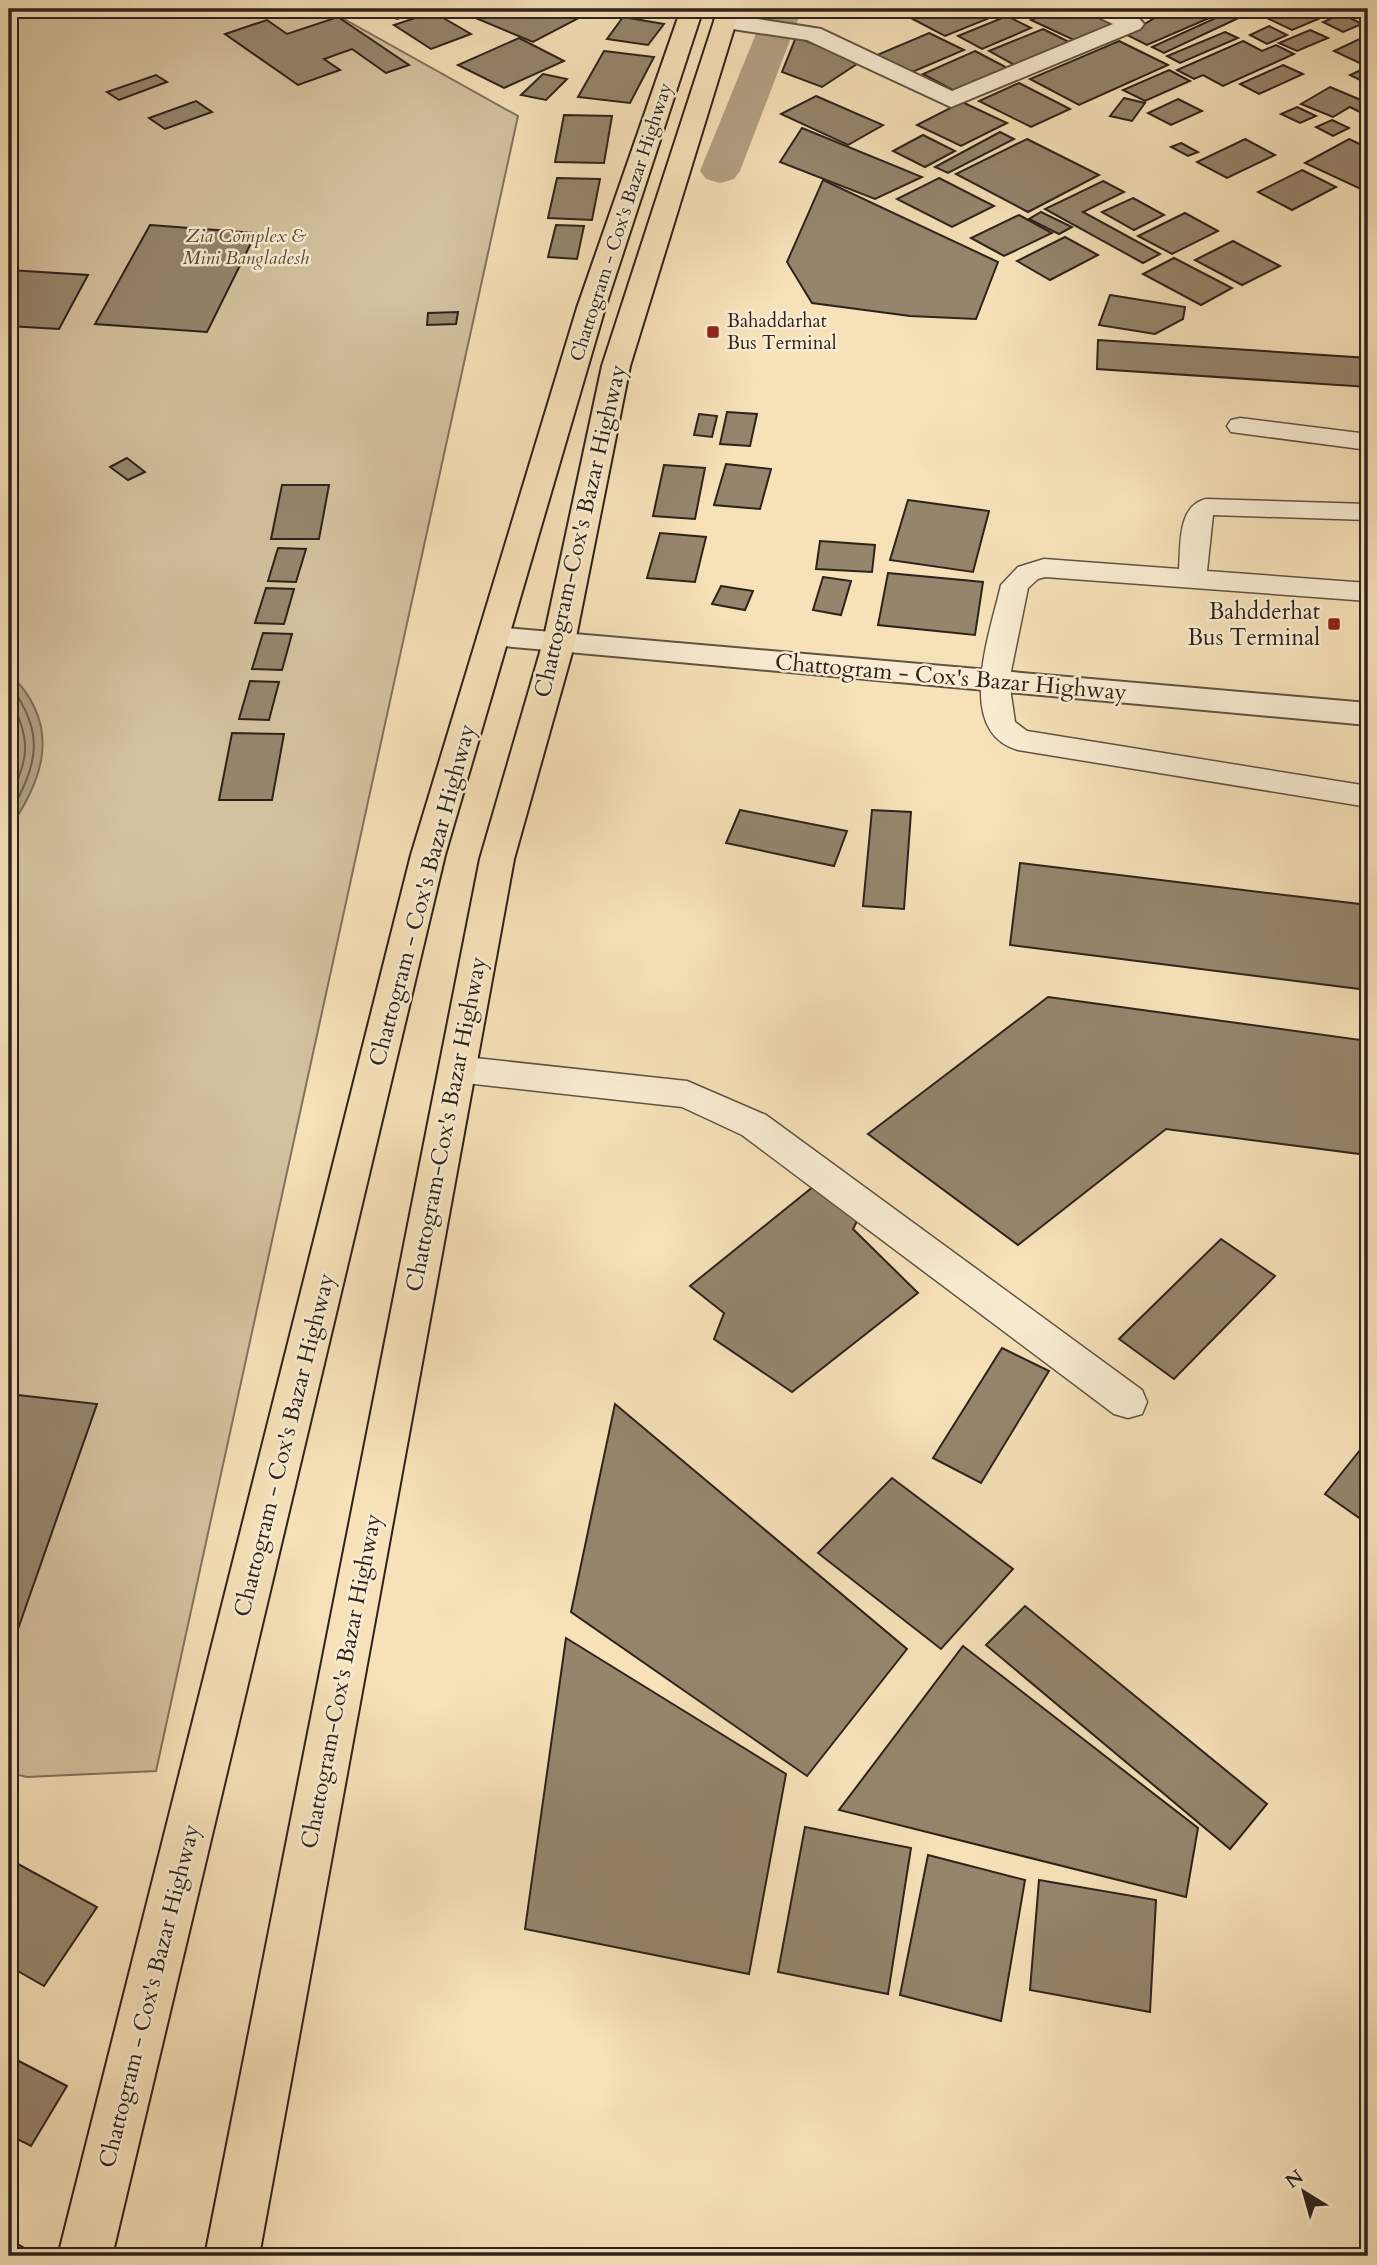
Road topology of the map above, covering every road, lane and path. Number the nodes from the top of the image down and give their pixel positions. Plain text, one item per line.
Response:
1 (1100, 9) edge
2 (716, 13) edge
3 (1240, 426) dead end
4 (1368, 442) edge
5 (1368, 512) edge
6 (1192, 579) junction
7 (1368, 592) edge
8 (493, 637) junction
9 (559, 642) junction
10 (994, 681) junction
11 (1368, 714) edge
12 (1368, 797) edge
13 (456, 1069) junction
14 (1128, 1402) dead end
15 (85, 2256) edge
16 (232, 2256) edge

1 - 2 street
2 - 8 highway, Chattogram - Cox's Bazar Highway
2 - 9 highway, Chattogram-Cox's Bazar Highway
3 - 4 lane
5 - 6 lane
6 - 7 lane
6 - 10 lane
8 - 9 street, Chattogram - Cox's Bazar Highway
8 - 15 highway, Chattogram - Cox's Bazar Highway
9 - 10 street, Chattogram - Cox's Bazar Highway
9 - 13 highway, Chattogram-Cox's Bazar Highway
10 - 11 street, Chattogram - Cox's Bazar Highway
10 - 12 lane
13 - 14 lane
13 - 16 highway, Chattogram-Cox's Bazar Highway

